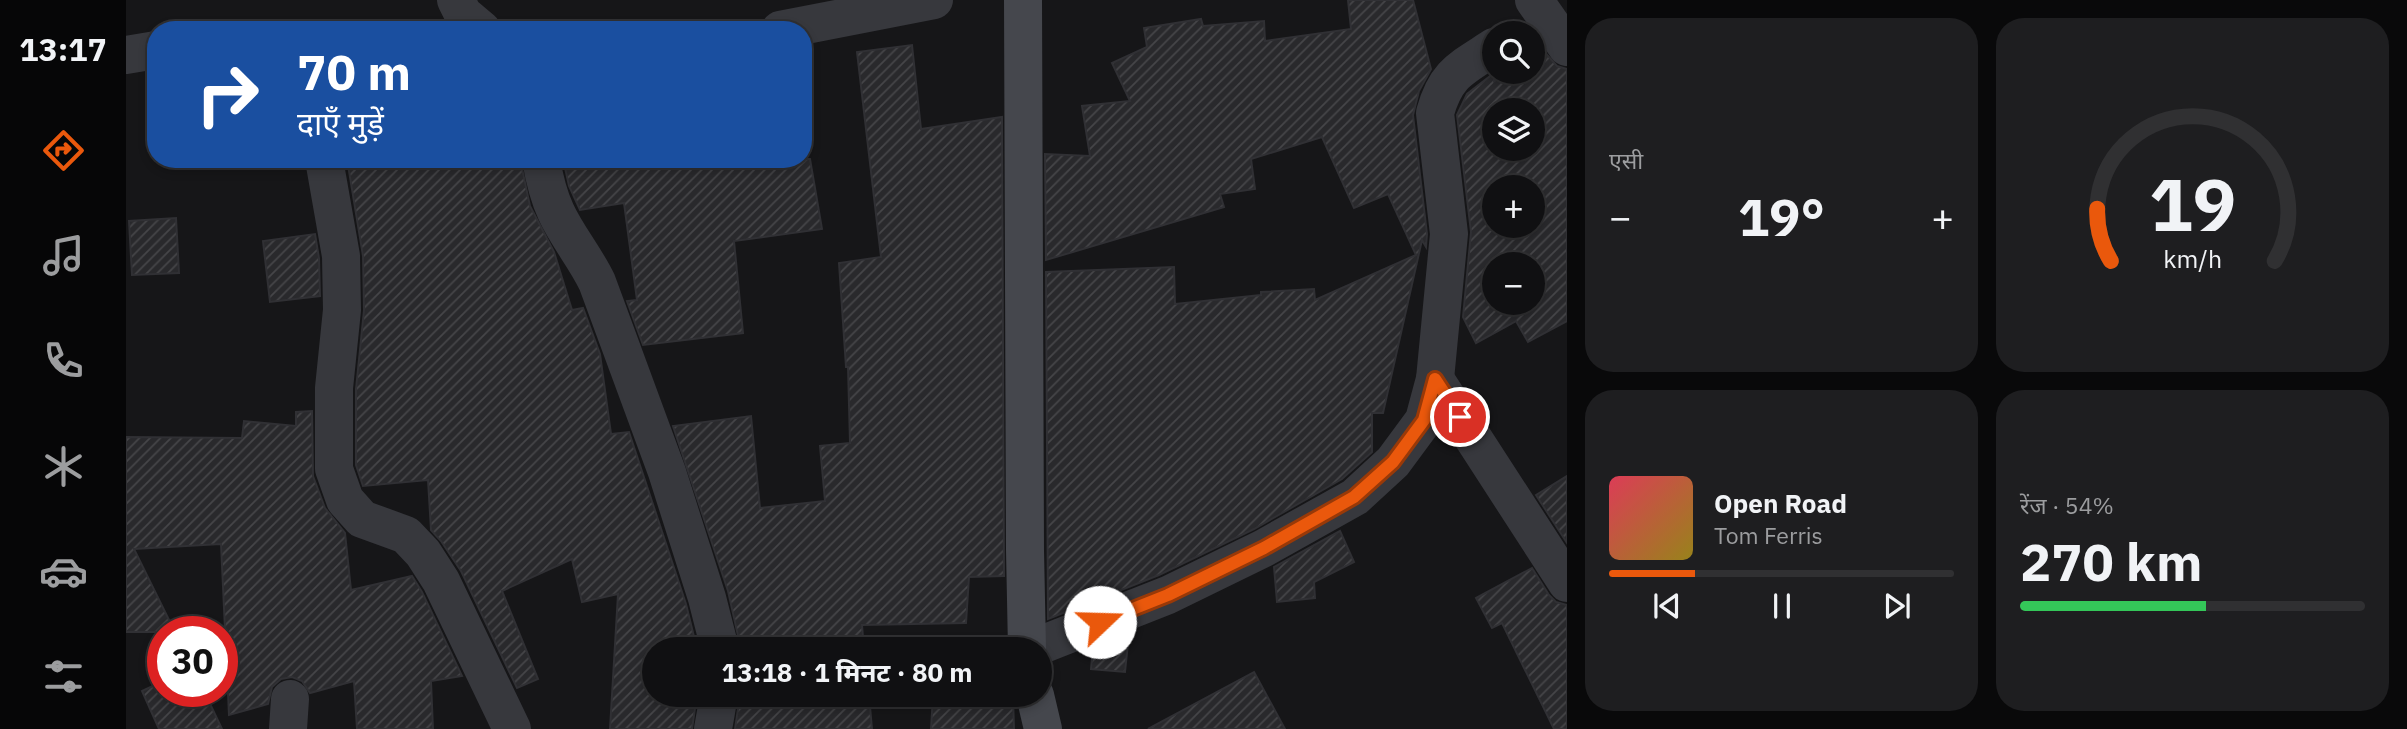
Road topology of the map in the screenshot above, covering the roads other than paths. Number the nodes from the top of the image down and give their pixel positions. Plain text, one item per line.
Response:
1 (456, 0) edge
2 (933, 0) edge
3 (1023, 0) edge
4 (1532, 16) edge
5 (471, 21) edge
6 (812, 24) edge
7 (1567, 47) edge
8 (147, 52) edge
9 (126, 55) edge
10 (1482, 55) edge
11 (327, 168) edge
12 (542, 168) edge
13 (1435, 379) junction
14 (1567, 583) edge
15 (717, 637) edge
16 (1029, 637) edge
17 (1052, 640) edge
18 (717, 707) edge
19 (1038, 707) edge
20 (512, 729) edge
21 (713, 729) edge
22 (1043, 729) edge

1 - 5 street
2 - 6 street
3 - 16 street
4 - 7 street
8 - 9 street
10 - 13 street
11 - 20 street
12 - 15 street
13 - 14 street
13 - 17 street
18 - 21 street
19 - 22 street

